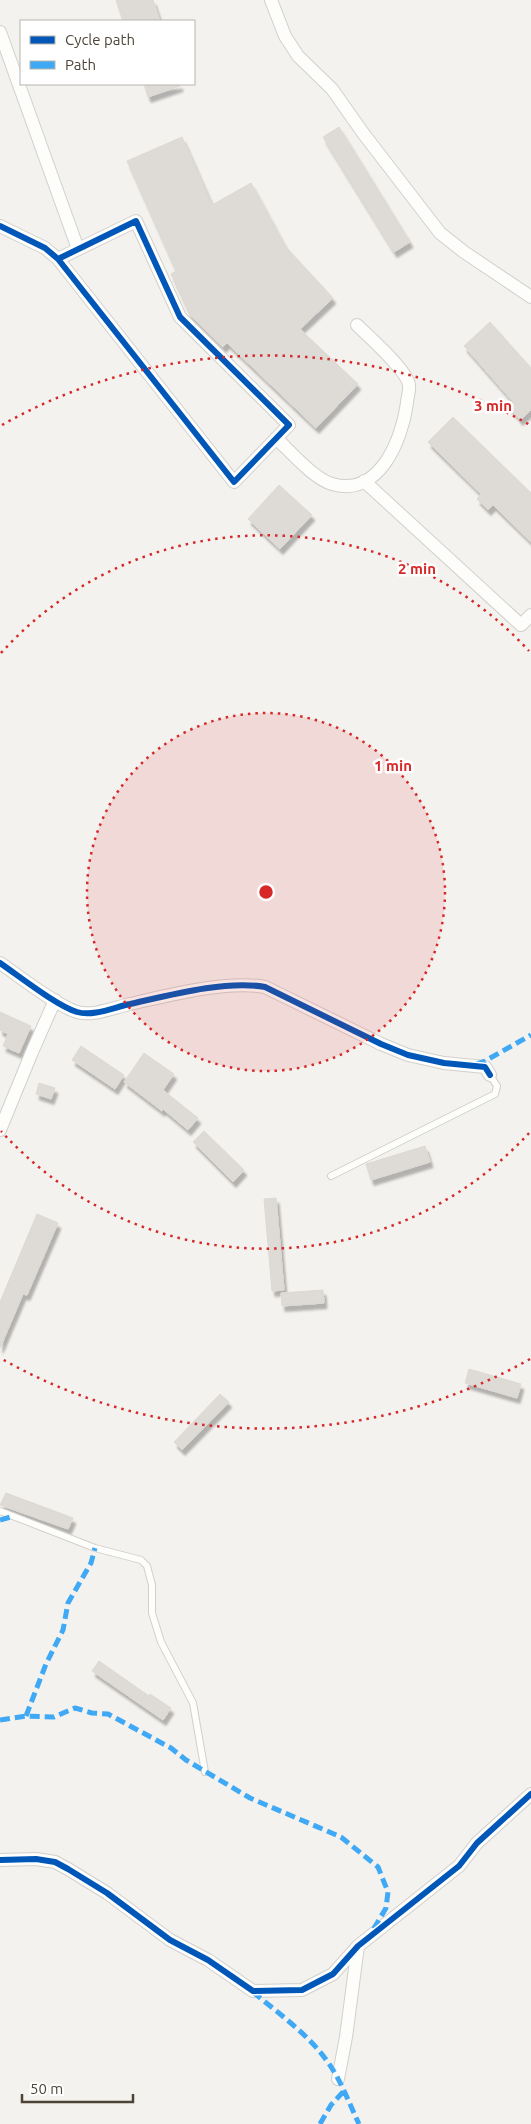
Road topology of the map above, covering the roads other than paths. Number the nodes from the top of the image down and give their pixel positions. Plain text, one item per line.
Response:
1 (271, 0) edge
2 (0, 32) edge
3 (0, 226) edge
4 (78, 249) junction
5 (58, 259) junction
6 (531, 297) edge
7 (357, 325) dead end
8 (276, 438) junction
9 (364, 481) junction
10 (531, 615) edge
11 (0, 963) edge
12 (55, 1000) junction
13 (490, 1075) joint
14 (0, 1130) edge
15 (331, 1176) dead end
16 (0, 1510) edge
17 (205, 1772) dead end
18 (531, 1794) edge
19 (0, 1860) edge
20 (358, 1946) junction
21 (338, 2079) dead end

1 - 6 street
2 - 4 street
3 - 5 street
4 - 5 street
4 - 8 street
5 - 8 street
7 - 9 street
8 - 9 street
9 - 10 street
11 - 12 street
12 - 13 street
12 - 14 street
13 - 15 lane
16 - 17 lane
18 - 20 street
19 - 20 street
20 - 21 street

